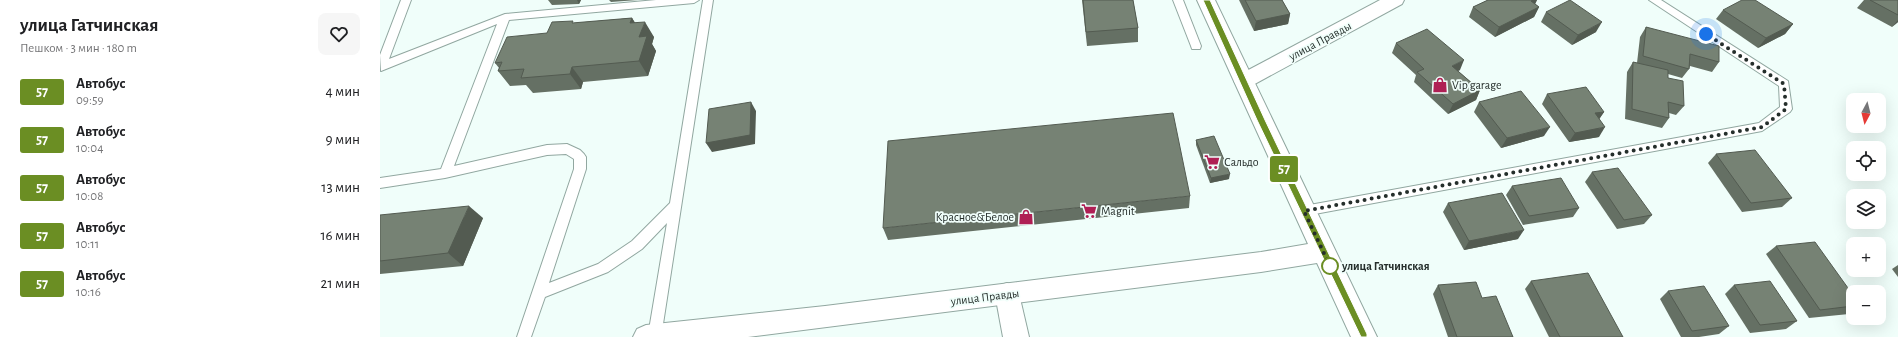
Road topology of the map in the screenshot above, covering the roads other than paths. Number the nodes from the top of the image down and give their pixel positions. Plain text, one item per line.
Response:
1 (406, 0) edge
2 (694, 0) edge
3 (708, 0) edge
4 (1178, 0) edge
5 (1206, 0) edge
6 (1395, 0) edge
7 (1654, 0) edge
8 (504, 17) junction
9 (1196, 46) dead end
10 (1244, 81) junction
11 (445, 173) junction
12 (380, 183) edge
13 (676, 205) junction
14 (1304, 211) junction
15 (1323, 252) junction
16 (539, 294) junction
17 (1007, 294) junction
18 (524, 337) edge
19 (652, 337) edge
20 (1016, 337) edge
21 (1364, 337) edge

1 - 8 lane
2 - 8 lane
3 - 13 lane
4 - 9 lane
5 - 10 main road
6 - 10 main road, улица Правды
7 - 14 lane
8 - 11 lane
10 - 14 main road
11 - 12 lane
11 - 16 lane
13 - 16 lane
13 - 19 lane
14 - 15 main road
15 - 17 main road, улица Правды
15 - 21 main road
16 - 18 lane
17 - 19 main road, улица Правды
17 - 20 main road

